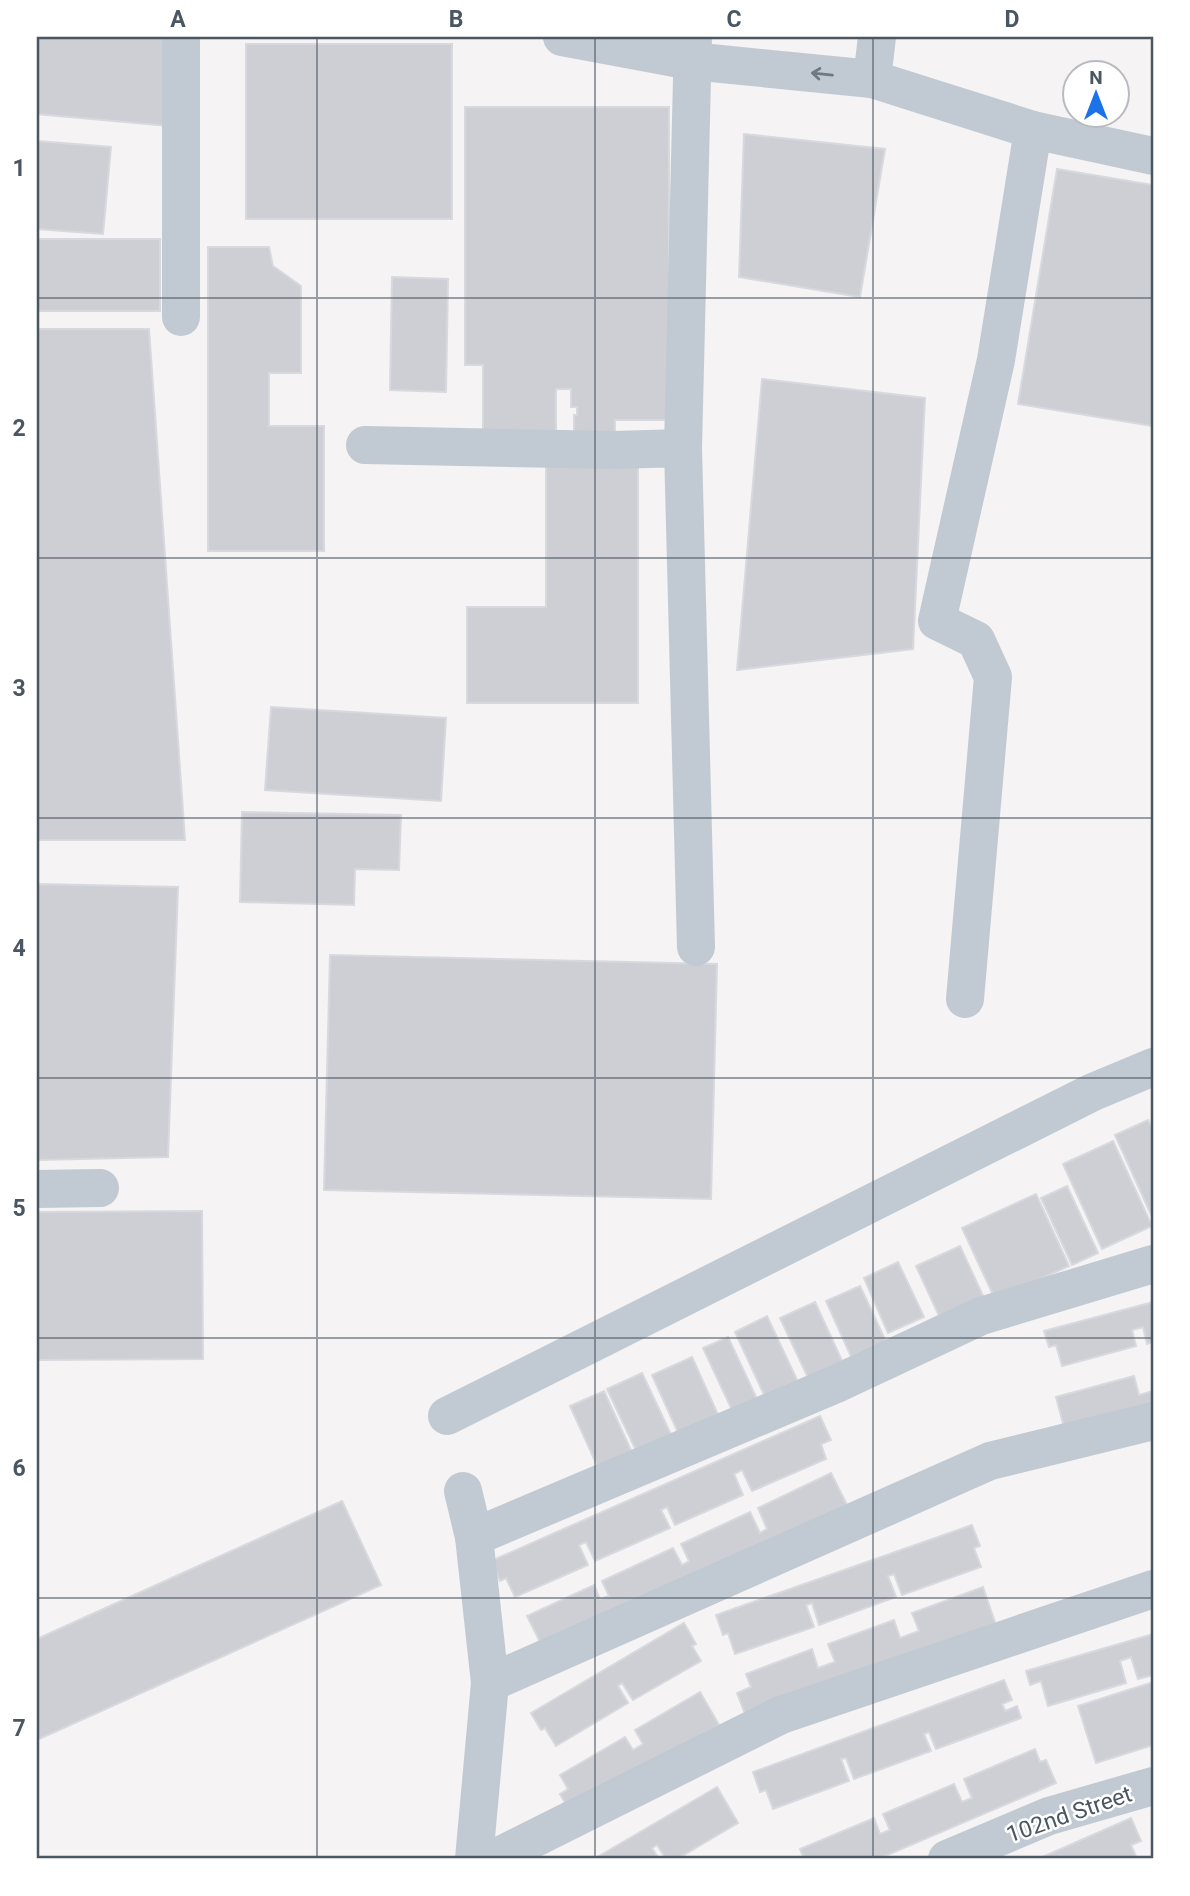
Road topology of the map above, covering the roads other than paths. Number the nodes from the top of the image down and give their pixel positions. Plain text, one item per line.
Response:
1 (181, 37) edge
2 (562, 37) edge
3 (877, 37) edge
4 (692, 49) edge
5 (872, 79) junction
6 (1033, 130) junction
7 (1153, 156) edge
8 (181, 317) dead end
9 (365, 445) dead end
10 (683, 448) junction
11 (696, 947) dead end
12 (965, 999) dead end
13 (1153, 1067) edge
14 (100, 1188) dead end
15 (37, 1189) edge
16 (1153, 1264) edge
17 (447, 1416) dead end
18 (1153, 1421) edge
19 (463, 1491) dead end
20 (474, 1537) junction
21 (1153, 1588) edge
22 (490, 1683) junction
23 (1153, 1786) edge
24 (474, 1859) edge
25 (493, 1859) edge
26 (947, 1859) edge

1 - 8 street
2 - 4 street
3 - 5 street
5 -> 4 street
4 - 10 street
5 - 6 street
6 - 7 street
6 - 12 street
9 - 10 street
10 - 11 street
13 - 17 street
14 - 15 street
16 - 20 street
18 - 22 street
19 - 20 street
20 - 22 street
21 - 25 street
22 - 24 street
23 - 26 street, 102nd Street

